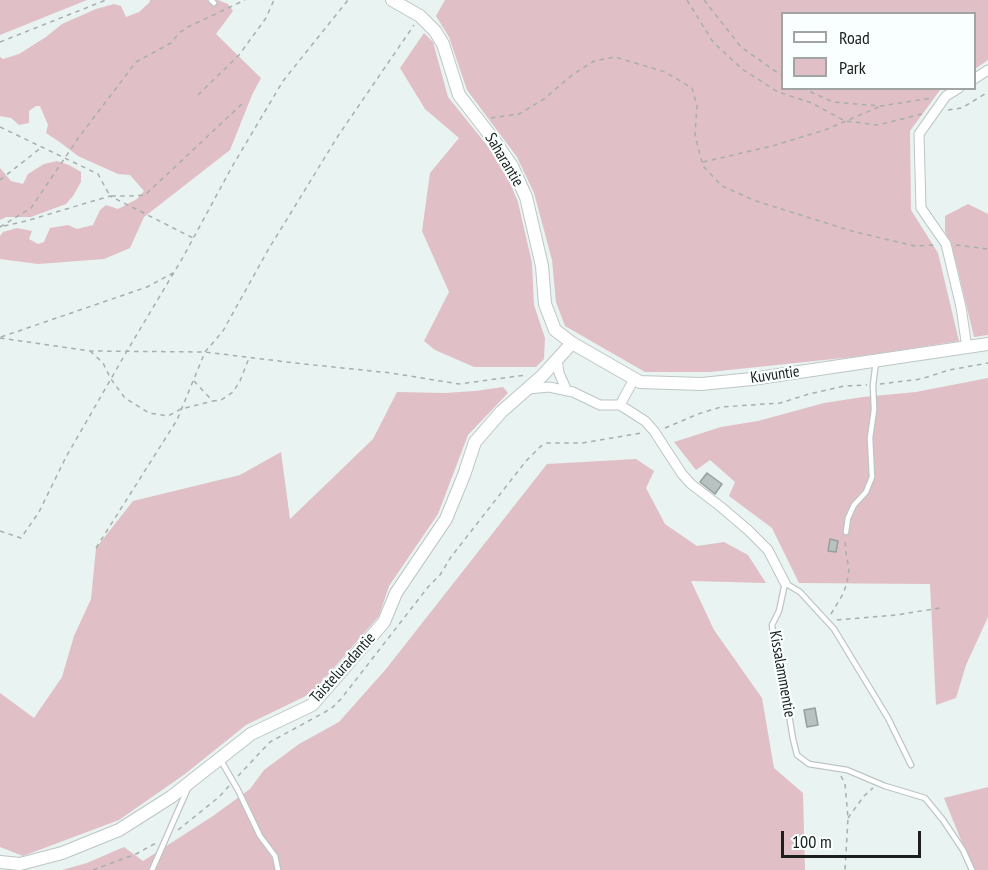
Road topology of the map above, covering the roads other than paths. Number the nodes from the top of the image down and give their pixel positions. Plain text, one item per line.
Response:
1 (392, 0) edge
2 (956, 90) edge
3 (572, 343) junction
4 (988, 344) edge
5 (967, 348) junction
6 (557, 359) junction
7 (876, 361) junction
8 (634, 379) junction
9 (528, 388) junction
10 (567, 391) junction
11 (620, 405) junction
12 (846, 532) road end
13 (785, 583) junction
14 (220, 759) junction
15 (911, 765) dead end
16 (190, 782) junction
17 (0, 862) edge
18 (152, 870) edge
19 (278, 870) edge
20 (972, 870) edge

1 - 3 street, Saharantie
2 - 5 street
3 - 6 street, Taisteluradantie
3 - 8 street, Kuvuntie
4 - 5 street, Kuvuntie
5 - 7 street, Kuvuntie
6 - 9 street, Taisteluradantie
6 - 10 street
7 - 8 street, Kuvuntie
7 - 12 lane
8 - 11 street
9 - 10 street
9 - 14 street, Taisteluradantie
10 - 11 street
11 - 13 street
13 - 15 lane
13 - 20 lane, Kissalammentie
14 - 16 street, Taisteluradantie
14 - 19 lane
16 - 17 street, Taisteluradantie
16 - 18 lane

